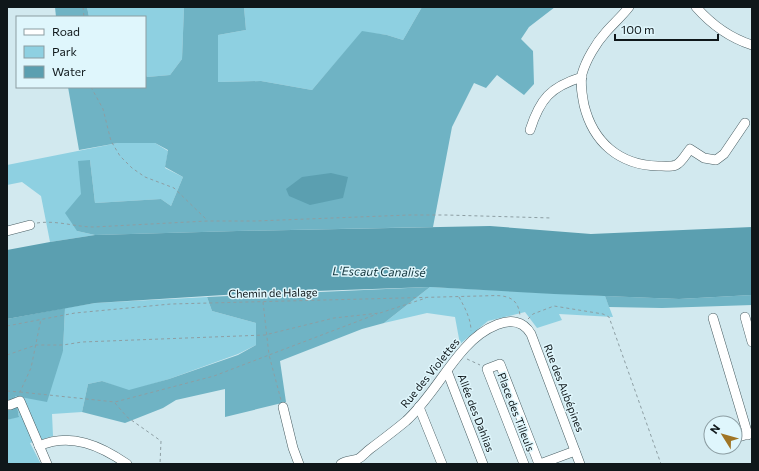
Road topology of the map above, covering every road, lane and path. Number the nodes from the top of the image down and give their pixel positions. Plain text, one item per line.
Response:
1 (629, 7) edge
2 (696, 7) edge
3 (752, 45) edge
4 (582, 77) junction
5 (92, 88) edge
6 (745, 123) dead end
7 (530, 130) dead end
8 (552, 218) dead end
9 (207, 221) junction
10 (30, 225) joint
11 (7, 231) edge
12 (459, 297) junction
13 (429, 298) junction
14 (263, 302) junction
15 (380, 313) junction
16 (745, 317) dead end
17 (41, 318) junction
18 (713, 318) dead end
19 (521, 324) junction
20 (7, 326) edge
21 (267, 335) junction
22 (474, 340) junction
23 (752, 342) edge
24 (36, 345) junction
25 (7, 355) edge
26 (269, 355) junction
27 (459, 356) junction
28 (487, 369) junction
29 (447, 371) junction
30 (506, 379) junction
31 (493, 384) junction
32 (7, 391) edge
33 (20, 396) junction
34 (115, 402) junction
35 (7, 405) edge
36 (420, 406) junction
37 (283, 407) joint
38 (518, 412) junction
39 (506, 418) junction
40 (750, 434) edge
41 (39, 446) junction
42 (532, 447) junction
43 (574, 450) junction
44 (519, 452) junction
45 (357, 461) edge
46 (47, 464) edge
47 (127, 464) edge
48 (160, 464) edge
49 (299, 464) edge
50 (341, 464) edge
51 (442, 464) edge
52 (483, 464) edge
53 (524, 464) edge
54 (539, 464) edge
55 (580, 464) edge
56 (661, 464) edge

1 - 4 street
2 - 3 street
4 - 6 street
4 - 7 street
5 - 9 path
8 - 9 path
9 - 10 path
10 - 11 street
12 - 13 path, Chemin de Halage
12 - 19 path, Chemin de Halage
12 - 22 path
13 - 14 path, Chemin de Halage
13 - 15 path
14 - 17 path, Chemin de Halage
14 - 21 path
15 - 21 path
15 - 26 path
16 - 23 street
17 - 20 path, Chemin de Halage
17 - 24 path
18 - 40 street
19 - 22 street, Rue des Violettes
19 - 43 street, Rue des Aubépines
19 - 56 path
21 - 24 path
21 - 26 path
22 - 27 street, Rue des Violettes
24 - 25 path
24 - 33 path
26 - 34 path
26 - 37 path
27 - 28 path
27 - 29 street, Rue des Violettes
28 - 30 street, Place des Tilleuls
28 - 31 street, Place des Tilleuls
29 - 36 street, Rue des Violettes
29 - 52 street, Allée des Dahlias
30 - 31 street
30 - 38 street, Place des Tilleuls
31 - 39 street, Place des Tilleuls
32 - 33 path
33 - 34 path
33 - 35 street
33 - 41 street
34 - 48 path
36 - 45 street, Rue des Violettes
36 - 51 street
37 - 49 street
38 - 39 street
38 - 42 street, Place des Tilleuls
39 - 44 street, Place des Tilleuls
41 - 46 street
41 - 47 street
42 - 44 street
42 - 54 street, Place des Tilleuls
43 - 54 street
43 - 55 street, Rue des Aubépines
44 - 53 street, Place des Tilleuls
45 - 50 street, Rue des Violettes

